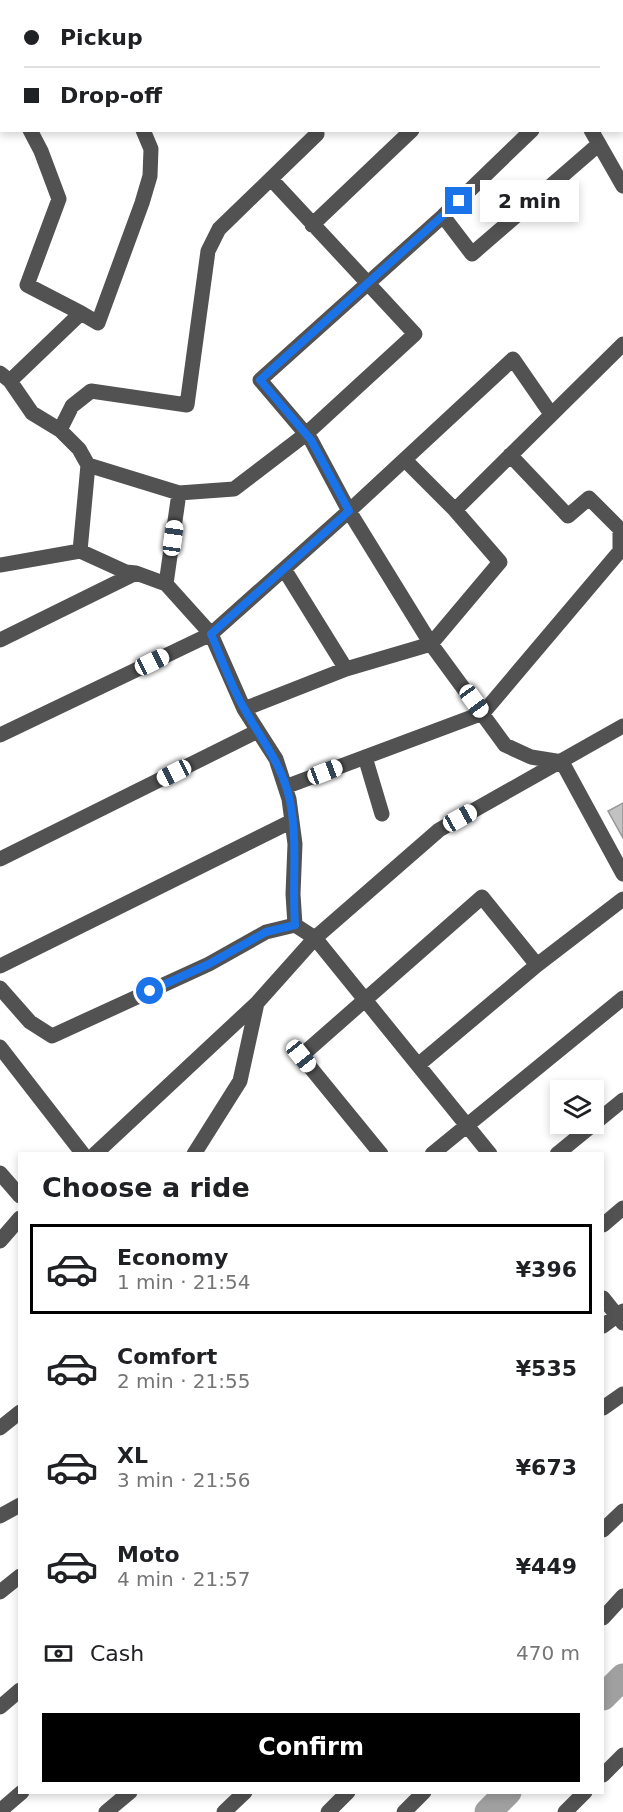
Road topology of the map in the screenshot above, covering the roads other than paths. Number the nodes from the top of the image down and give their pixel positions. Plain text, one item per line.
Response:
1 (31, 132) edge
2 (144, 132) edge
3 (316, 132) edge
4 (530, 132) edge
5 (592, 132) edge
6 (397, 136) edge
7 (599, 144) junction
8 (271, 179) junction
9 (623, 186) edge
10 (443, 216) junction
11 (312, 225) junction
12 (368, 283) junction
13 (81, 313) junction
14 (623, 344) edge
15 (5, 377) edge
16 (551, 414) junction
17 (60, 430) junction
18 (306, 434) junction
19 (510, 455) junction
20 (405, 460) junction
21 (88, 465) junction
22 (179, 492) junction
23 (454, 510) junction
24 (349, 511) junction
25 (622, 543) edge
26 (80, 551) junction
27 (0, 565) edge
28 (284, 569) junction
29 (136, 573) junction
30 (166, 584) junction
31 (211, 634) junction
32 (0, 640) edge
33 (431, 644) junction
34 (346, 669) junction
35 (244, 709) junction
36 (483, 713) junction
37 (623, 726) edge
38 (258, 731) junction
39 (0, 735) edge
40 (365, 757) junction
41 (562, 762) junction
42 (285, 787) junction
43 (382, 814) dead end
44 (292, 821) junction
45 (0, 859) edge
46 (623, 874) edge
47 (623, 900) edge
48 (295, 925) junction
49 (315, 938) junction
50 (537, 965) junction
51 (0, 966) edge
52 (0, 988) edge
53 (623, 999) edge
54 (365, 1000) junction
55 (257, 1003) junction
56 (0, 1047) edge
57 (418, 1065) junction
58 (623, 1100) edge
59 (467, 1125) junction
60 (81, 1152) edge
61 (97, 1152) edge
62 (195, 1152) edge
63 (379, 1152) edge
64 (434, 1152) edge
65 (488, 1152) edge
66 (559, 1152) edge
67 (0, 1173) edge
68 (18, 1194) edge
69 (623, 1208) edge
70 (18, 1220) edge
71 (604, 1223) edge
72 (0, 1241) edge
73 (604, 1299) edge
74 (621, 1316) edge
75 (604, 1325) edge
76 (623, 1394) edge
77 (604, 1407) edge
78 (18, 1414) edge
79 (0, 1428) edge
80 (18, 1506) edge
81 (623, 1511) edge
82 (0, 1516) edge
83 (604, 1529) edge
84 (18, 1578) edge
85 (0, 1592) edge
86 (623, 1596) edge
87 (604, 1617) edge
88 (18, 1692) edge
89 (0, 1707) edge
90 (623, 1755) edge
91 (604, 1774) edge
92 (20, 1794) edge
93 (128, 1794) edge
94 (243, 1794) edge
95 (346, 1794) edge
96 (422, 1794) edge
97 (583, 1794) edge
98 (0, 1811) edge
99 (106, 1812) edge
100 (224, 1812) edge
101 (328, 1812) edge
102 (404, 1812) edge
103 (565, 1812) edge

1 - 13 street
2 - 13 street
3 - 8 street
4 - 10 street
5 - 7 street
6 - 11 street
7 - 9 street
7 - 10 street
8 - 11 street
8 - 17 street
10 - 12 street
11 - 12 street
12 - 18 street
12 - 18 street
13 - 15 street
14 - 16 street
15 - 17 street
16 - 19 street
16 - 20 street
17 - 21 street
18 - 22 street
18 - 24 street
19 - 23 street
19 - 25 street
20 - 23 street
20 - 24 street
21 - 22 street
21 - 26 street
22 - 30 street
23 - 33 street
24 - 28 street
24 - 33 street
25 - 36 street
26 - 27 street
26 - 29 street
28 - 31 street
28 - 34 street
29 - 30 street
29 - 32 street
30 - 31 street
31 - 35 street
31 - 39 street
33 - 34 street
33 - 36 street
34 - 35 street
35 - 38 street
36 - 40 street
36 - 41 street
37 - 41 street
38 - 42 street
38 - 45 street
40 - 42 street
40 - 43 street
41 - 46 street
41 - 49 street
42 - 44 street
44 - 48 street
44 - 51 street
47 - 50 street
48 - 49 street
48 - 52 street
49 - 54 street
49 - 55 street
50 - 54 street
50 - 57 street
53 - 59 street
54 - 57 street
54 - 63 street
55 - 61 street
55 - 62 street
56 - 60 street
57 - 59 street
58 - 66 street
59 - 64 street
59 - 65 street
67 - 68 street
69 - 71 street
70 - 72 street
73 - 74 street
74 - 75 street
76 - 77 street
78 - 79 street
80 - 82 street
81 - 83 street
84 - 85 street
86 - 87 street
88 - 89 street
90 - 91 street
92 - 98 street
93 - 99 street
94 - 100 street
95 - 101 street
96 - 102 street
97 - 103 street

